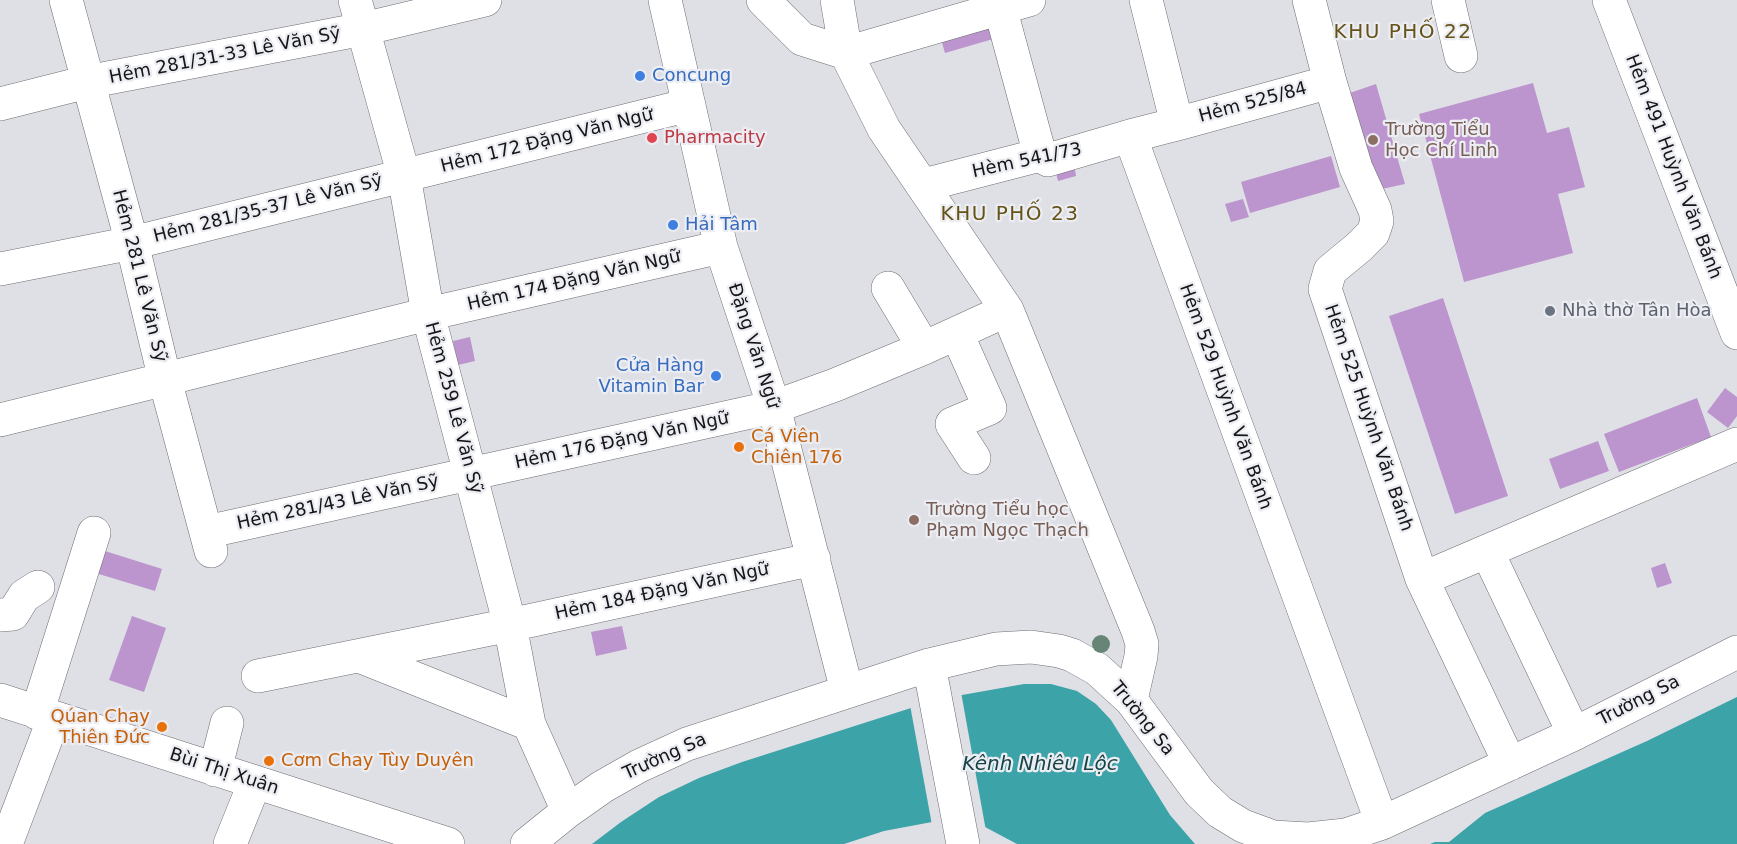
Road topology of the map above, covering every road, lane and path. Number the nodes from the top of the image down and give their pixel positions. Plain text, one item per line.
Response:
1 (66, 0) edge
2 (485, 0) edge
3 (665, 0) edge
4 (763, 0) edge
5 (837, 0) edge
6 (1146, 0) edge
7 (1309, 0) edge
8 (1448, 0) edge
9 (1609, 0) edge
10 (1009, 2) edge
11 (359, 14) edge
12 (846, 53) junction
13 (1461, 56) dead end
14 (87, 82) junction
15 (1330, 82) junction
16 (0, 104) edge
17 (689, 105) junction
18 (1177, 124) junction
19 (1130, 136) junction
20 (1040, 155) junction
21 (404, 176) junction
22 (924, 185) junction
23 (132, 243) junction
24 (721, 247) junction
25 (0, 269) edge
26 (888, 288) dead end
27 (1007, 310) junction
28 (428, 314) junction
29 (1737, 333) edge
30 (957, 334) junction
31 (924, 348) junction
32 (165, 380) junction
33 (774, 407) junction
34 (0, 420) edge
35 (1737, 444) edge
36 (974, 458) dead end
37 (470, 474) junction
38 (94, 533) dead end
39 (208, 542) joint
40 (1487, 551) junction
41 (814, 559) junction
42 (1422, 579) junction
43 (38, 587) dead end
44 (0, 615) edge
45 (510, 625) junction
46 (1737, 652) edge
47 (359, 656) junction
48 (929, 665) junction
49 (258, 676) dead end
50 (847, 691) junction
51 (0, 700) edge
52 (1131, 700) junction
53 (46, 715) junction
54 (227, 723) dead end
55 (530, 724) junction
56 (1574, 734) junction
57 (1510, 764) junction
58 (215, 770) junction
59 (255, 782) junction
60 (567, 811) junction
61 (1382, 823) junction
62 (962, 838) edge
63 (6, 844) edge
64 (230, 844) edge
65 (448, 844) edge
66 (527, 844) edge

1 - 14 street, Hẻm 281 Lê Văn Sỹ
2 - 11 street, Hẻm 281/31-33 Lê Văn Sỹ
3 - 17 street, Đặng Văn Ngữ
4 - 12 street
5 - 12 street
6 - 18 street
7 - 15 street, Hẻm 525 Huỳnh Văn Bánh
8 - 13 street
9 - 29 street, Hẻm 491 Huỳnh Văn Bánh
10 - 12 street
10 - 20 street
11 - 14 street, Hẻm 281/31-33 Lê Văn Sỹ
11 - 21 street, Hẻm 259 Lê Văn Sỹ
12 - 22 street
14 - 16 street, Hẻm 281/31-33 Lê Văn Sỹ
14 - 23 street, Hẻm 281 Lê Văn Sỹ
15 - 18 street, Hẻm 525/84
15 - 42 street, Hẻm 525 Huỳnh Văn Bánh
17 - 21 street, Hẻm 172 Đặng Văn Ngữ
17 - 24 street, Đặng Văn Ngữ
18 - 19 street
19 - 20 street, Hèm 541/73
19 - 61 street, Hẻm 529 Huỳnh Văn Bánh
20 - 22 street, Hèm 541/73
21 - 23 street, Hẻm 281/35-37 Lê Văn Sỹ
21 - 28 street, Hẻm 259 Lê Văn Sỹ
22 - 27 street
23 - 25 street, Hẻm 281/35-37 Lê Văn Sỹ
23 - 32 street, Hẻm 281 Lê Văn Sỹ
24 - 28 street, Hẻm 174 Đặng Văn Ngữ
24 - 33 street, Đặng Văn Ngữ
26 - 31 street
27 - 30 street, Hẻm 176 Đặng Văn Ngữ
27 - 52 street
28 - 32 street, Hẻm 174 Đặng Văn Ngữ
28 - 37 street, Hẻm 259 Lê Văn Sỹ
30 - 31 street, Hẻm 176 Đặng Văn Ngữ
30 - 36 street
31 - 33 street, Hẻm 176 Đặng Văn Ngữ
32 - 34 street, Hẻm 174 Đặng Văn Ngữ
32 - 39 street, Hẻm 281 Lê Văn Sỹ
33 - 37 street, Hẻm 176 Đặng Văn Ngữ
33 - 41 street, Đặng Văn Ngữ
35 - 40 street
37 - 39 street, Hẻm 281/43 Lê Văn Sỹ
37 - 45 street, Hẻm 259 Lê Văn Sỹ
38 - 53 street
40 - 42 street
40 - 56 street
41 - 45 street, Hẻm 184 Đặng Văn Ngữ
41 - 50 street, Đặng Văn Ngữ
42 - 57 street, Hẻm 525 Huỳnh Văn Bánh
43 - 44 street
45 - 47 street, Hẻm 184 Đặng Văn Ngữ
45 - 55 street, Hẻm 259 Lê Văn Sỹ
46 - 56 street, Trường Sa
47 - 49 street, Hẻm 184 Đặng Văn Ngữ
47 - 55 street
48 - 50 street, Trường Sa
48 - 52 street, Trường Sa
48 - 62 street
50 - 60 street, Trường Sa
51 - 53 street, Bùi Thị Xuân
52 - 61 street, Trường Sa
53 - 58 street, Bùi Thị Xuân
53 - 63 street
54 - 58 street
55 - 60 street, Hẻm 259 Lê Văn Sỹ
56 - 57 street, Trường Sa
57 - 61 street, Trường Sa
58 - 59 street, Bùi Thị Xuân
59 - 64 street
59 - 65 street, Bùi Thị Xuân
60 - 66 street, Trường Sa

